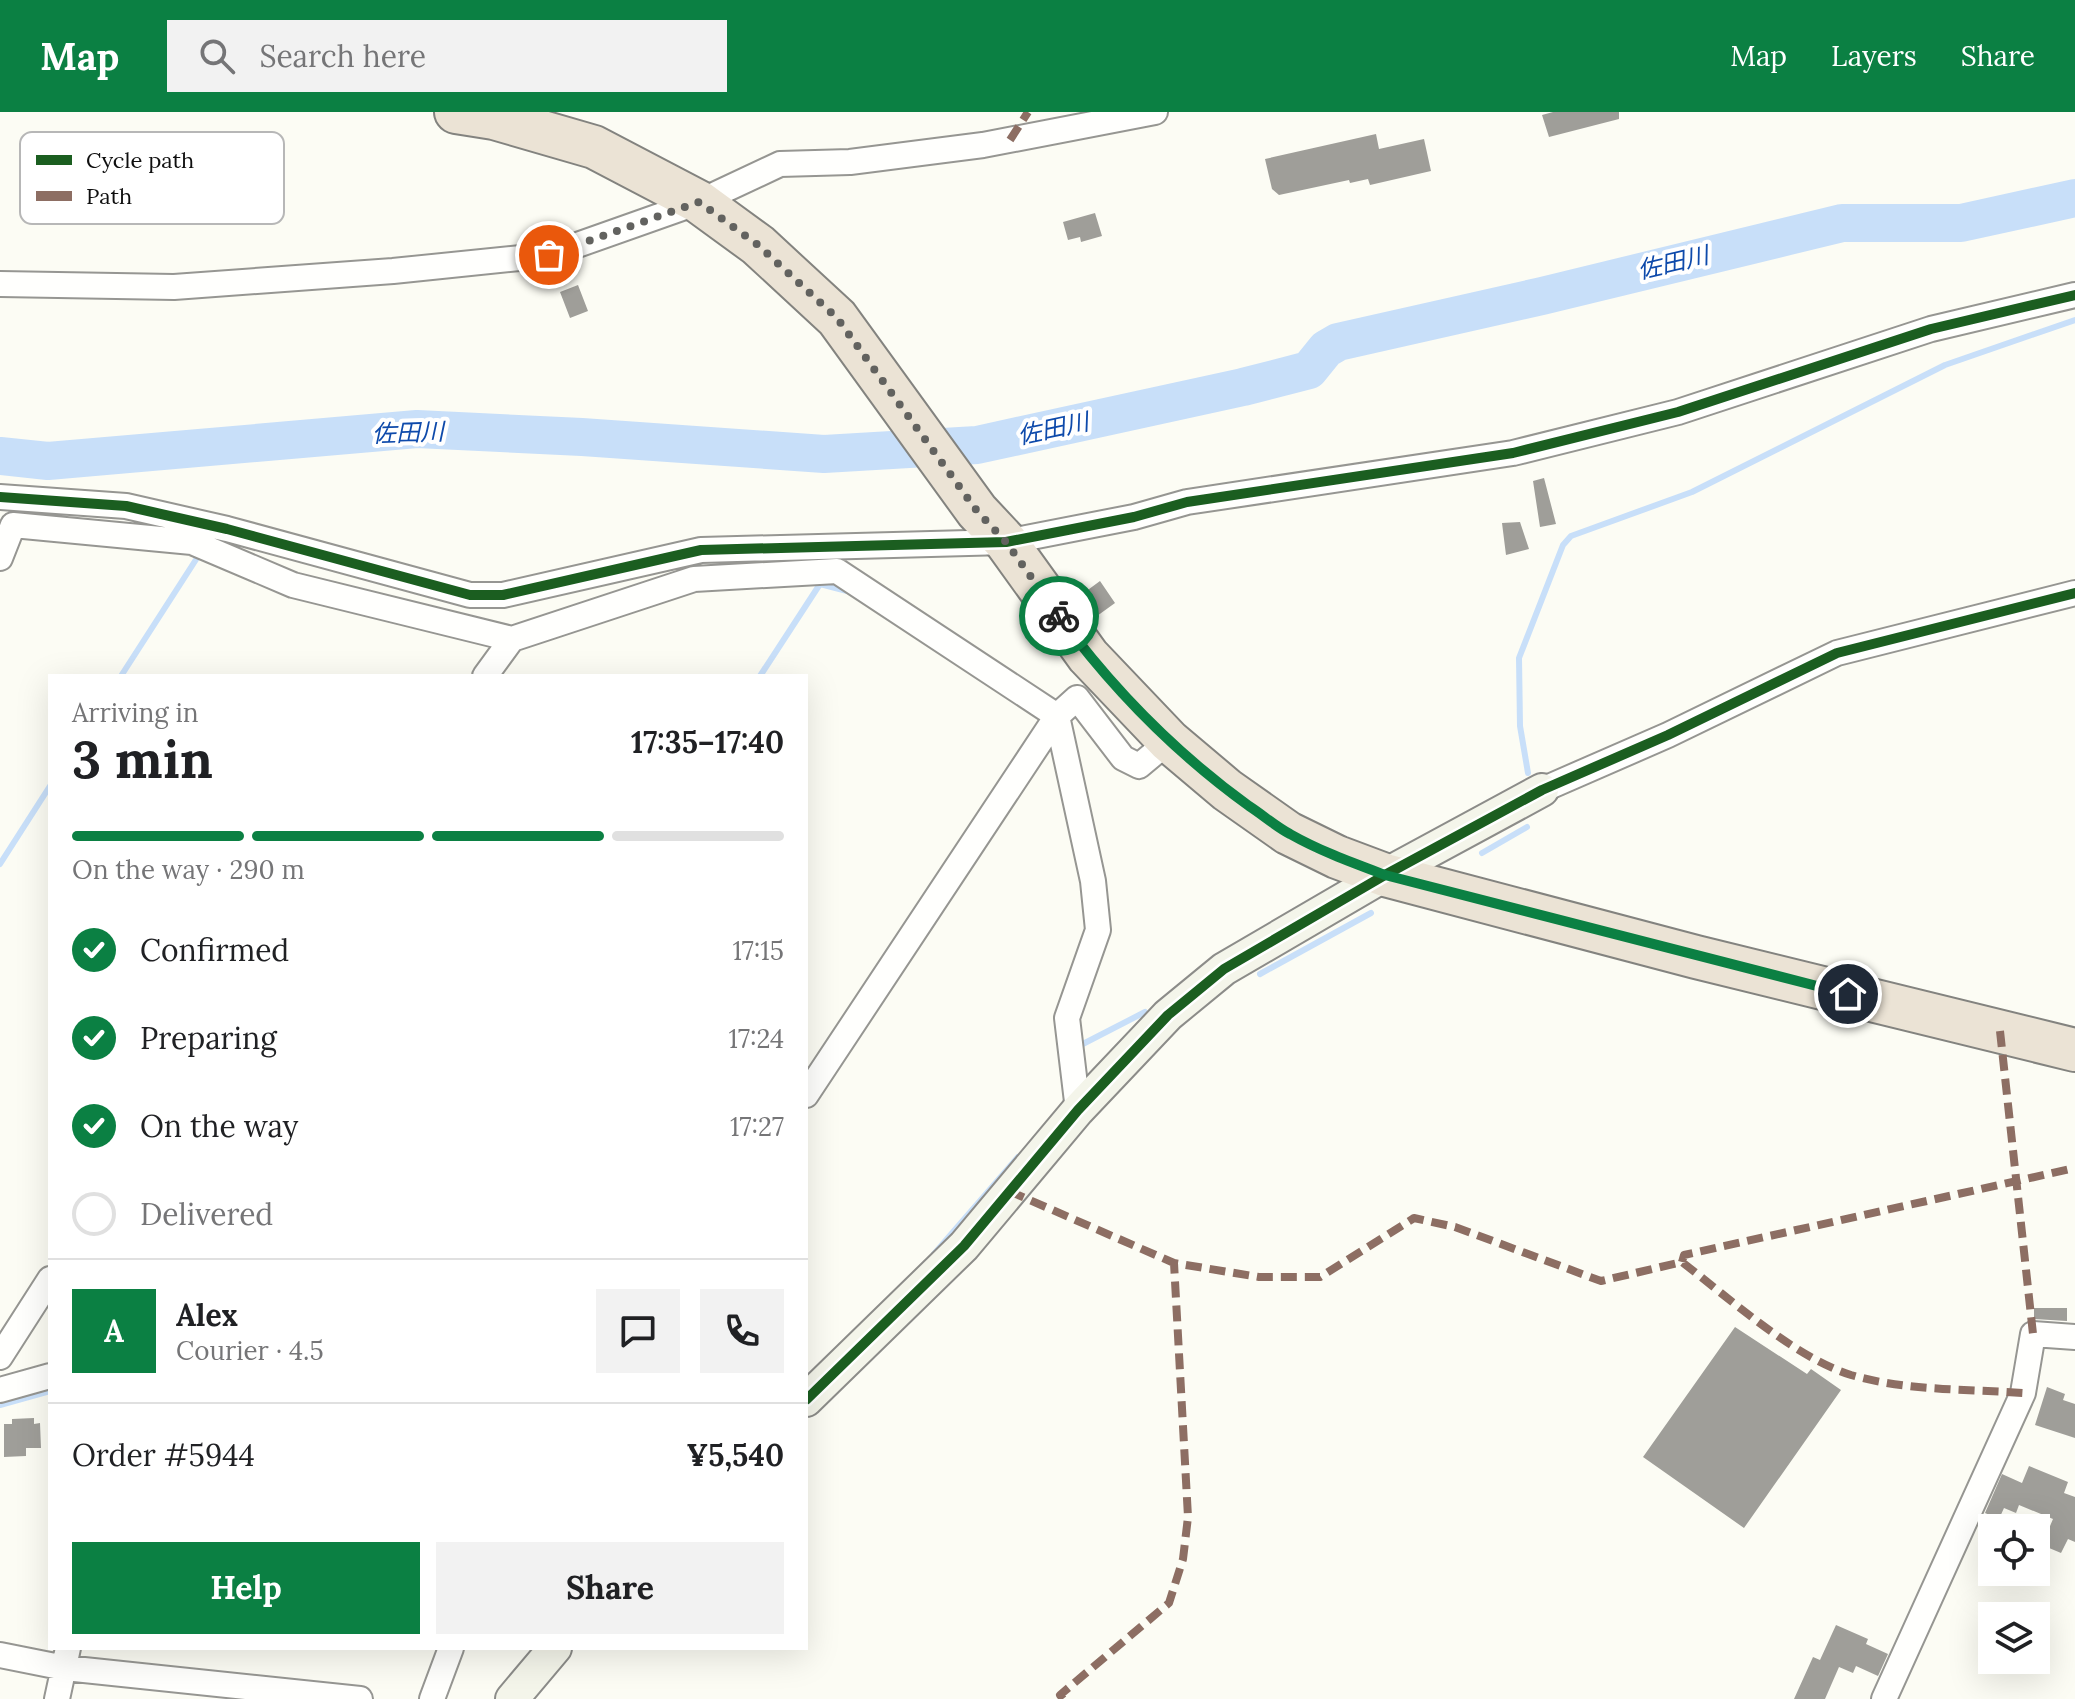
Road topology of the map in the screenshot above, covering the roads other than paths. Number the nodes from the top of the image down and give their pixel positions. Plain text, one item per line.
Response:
1 (456, 112) edge
2 (1155, 112) edge
3 (699, 202) junction
4 (0, 284) edge
5 (2075, 295) edge
6 (0, 497) edge
7 (1006, 542) junction
8 (0, 558) edge
9 (2075, 593) edge
10 (512, 639) junction
11 (486, 674) edge
12 (1057, 716) junction
13 (1169, 741) junction
14 (1542, 790) joint
15 (1385, 875) junction
16 (2075, 1050) edge
17 (808, 1092) edge
18 (1078, 1110) junction
19 (48, 1282) edge
20 (2075, 1337) edge
21 (0, 1357) edge
22 (48, 1377) edge
23 (0, 1390) edge
24 (808, 1398) edge
25 (450, 1650) edge
26 (553, 1650) edge
27 (0, 1655) edge
28 (66, 1658) edge
29 (57, 1699) edge
30 (360, 1699) edge
31 (432, 1699) edge
32 (512, 1699) edge
33 (1884, 1699) edge

1 - 3 highway
2 - 3 street
3 - 4 street
3 - 7 highway
5 - 7 street
6 - 7 street
7 - 13 highway
8 - 10 street
9 - 14 street
10 - 11 street
10 - 12 street
12 - 13 street
12 - 17 street
12 - 18 street
13 - 15 highway
14 - 15 street
15 - 16 highway
15 - 18 street
18 - 24 street
19 - 21 street
20 - 33 street
22 - 23 street
25 - 31 street
26 - 32 street
27 - 28 street
28 - 29 street
28 - 30 street

